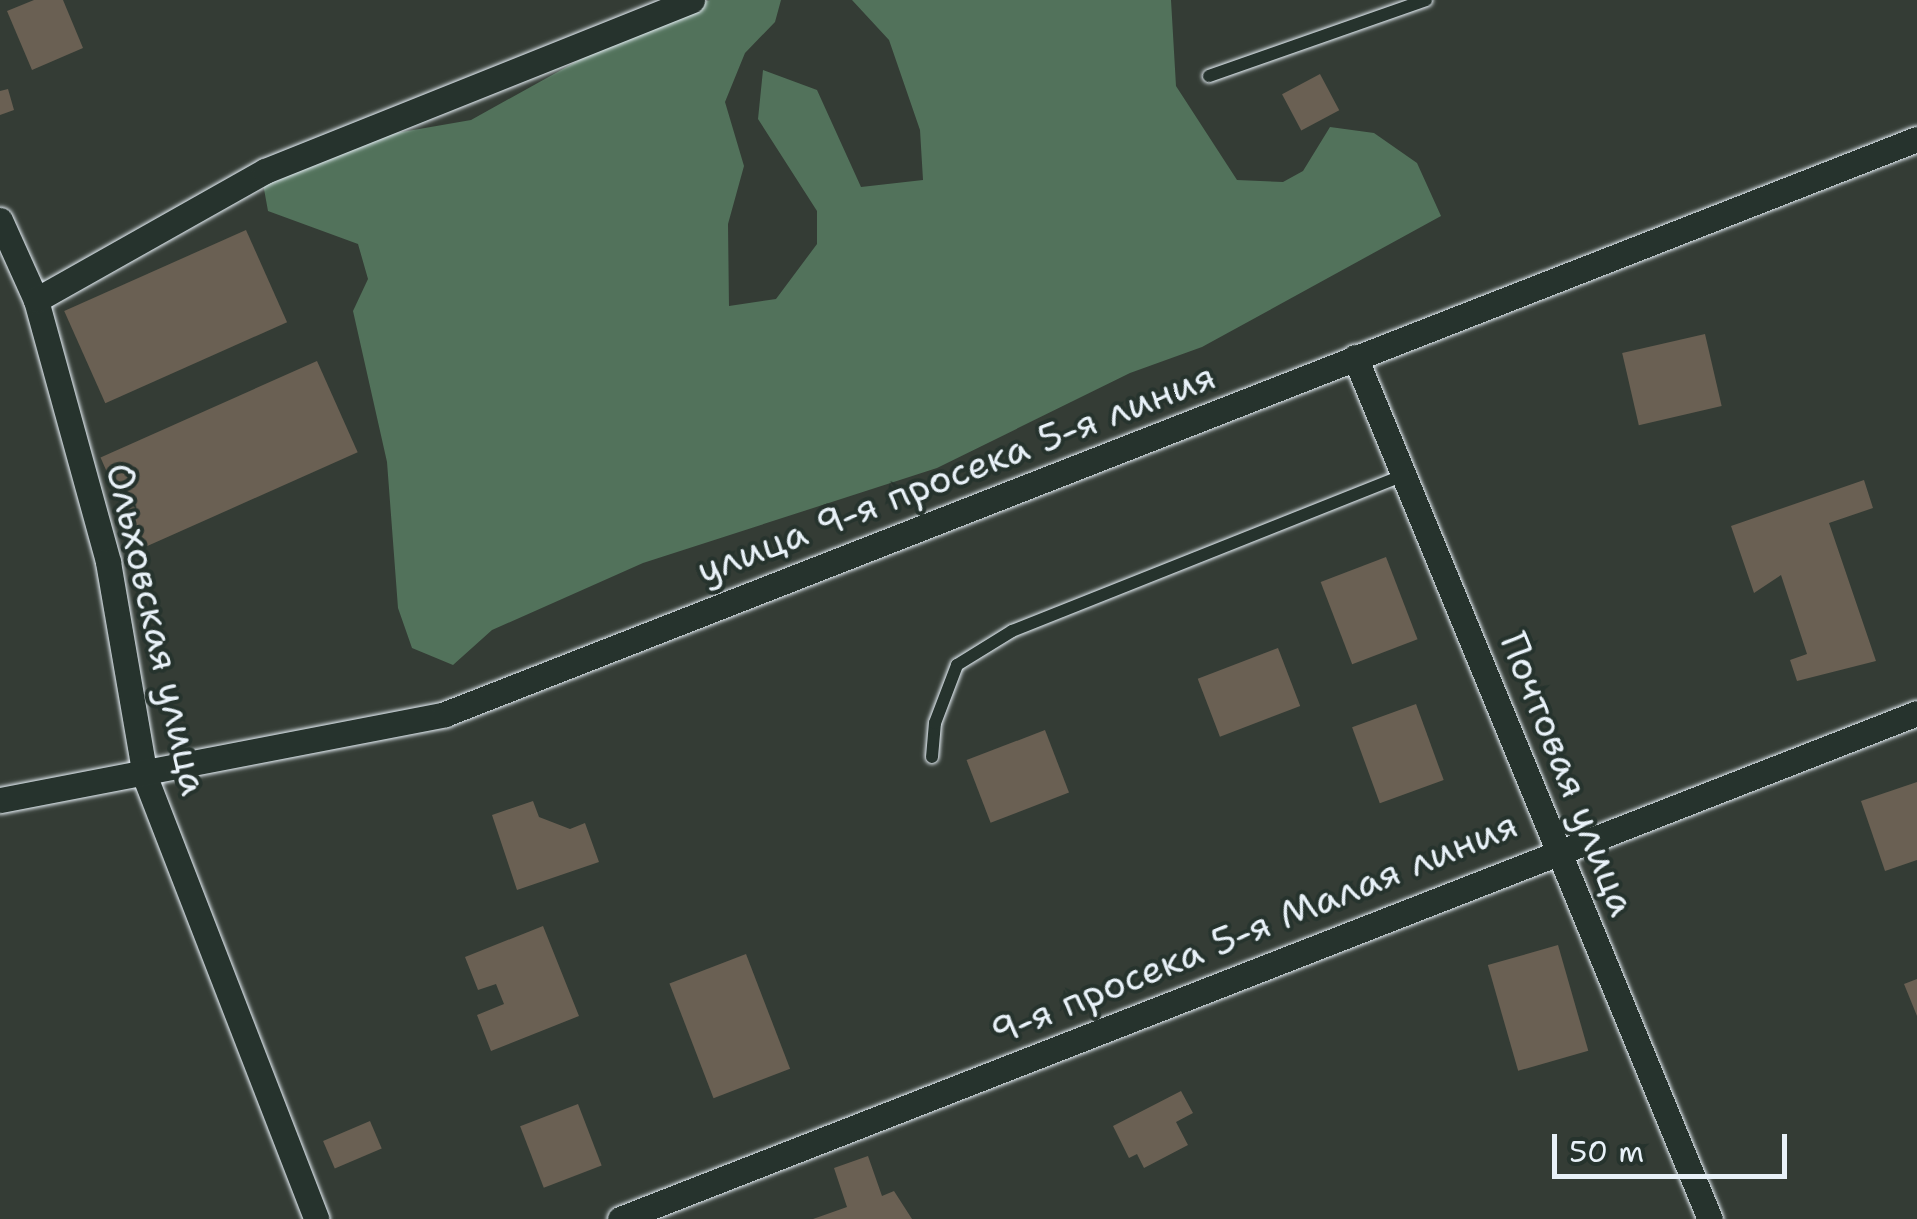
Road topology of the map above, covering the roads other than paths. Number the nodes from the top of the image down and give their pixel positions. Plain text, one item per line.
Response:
1 (692, 0) edge
2 (1426, 0) edge
3 (1210, 76) dead end
4 (1917, 139) edge
5 (0, 220) edge
6 (36, 300) junction
7 (1356, 357) junction
8 (1406, 474) junction
9 (1917, 713) edge
10 (932, 757) dead end
11 (145, 777) junction
12 (0, 800) edge
13 (1557, 849) junction
14 (316, 1219) edge
15 (620, 1219) edge
16 (1710, 1219) edge

1 - 6 street
2 - 3 lane
4 - 7 street, улица 9-я просека 5-я линия
5 - 6 street, Ольховская улица
6 - 11 street, Ольховская улица
7 - 8 street, Почтовая улица
7 - 11 street, улица 9-я просека 5-я линия
8 - 10 lane
8 - 13 street, Почтовая улица
9 - 13 street, 9-я просека 5-я Малая линия
11 - 12 street, улица 9-я просека 5-я линия
11 - 14 street, Ольховская улица
13 - 15 street, 9-я просека 5-я Малая линия
13 - 16 street, Почтовая улица

